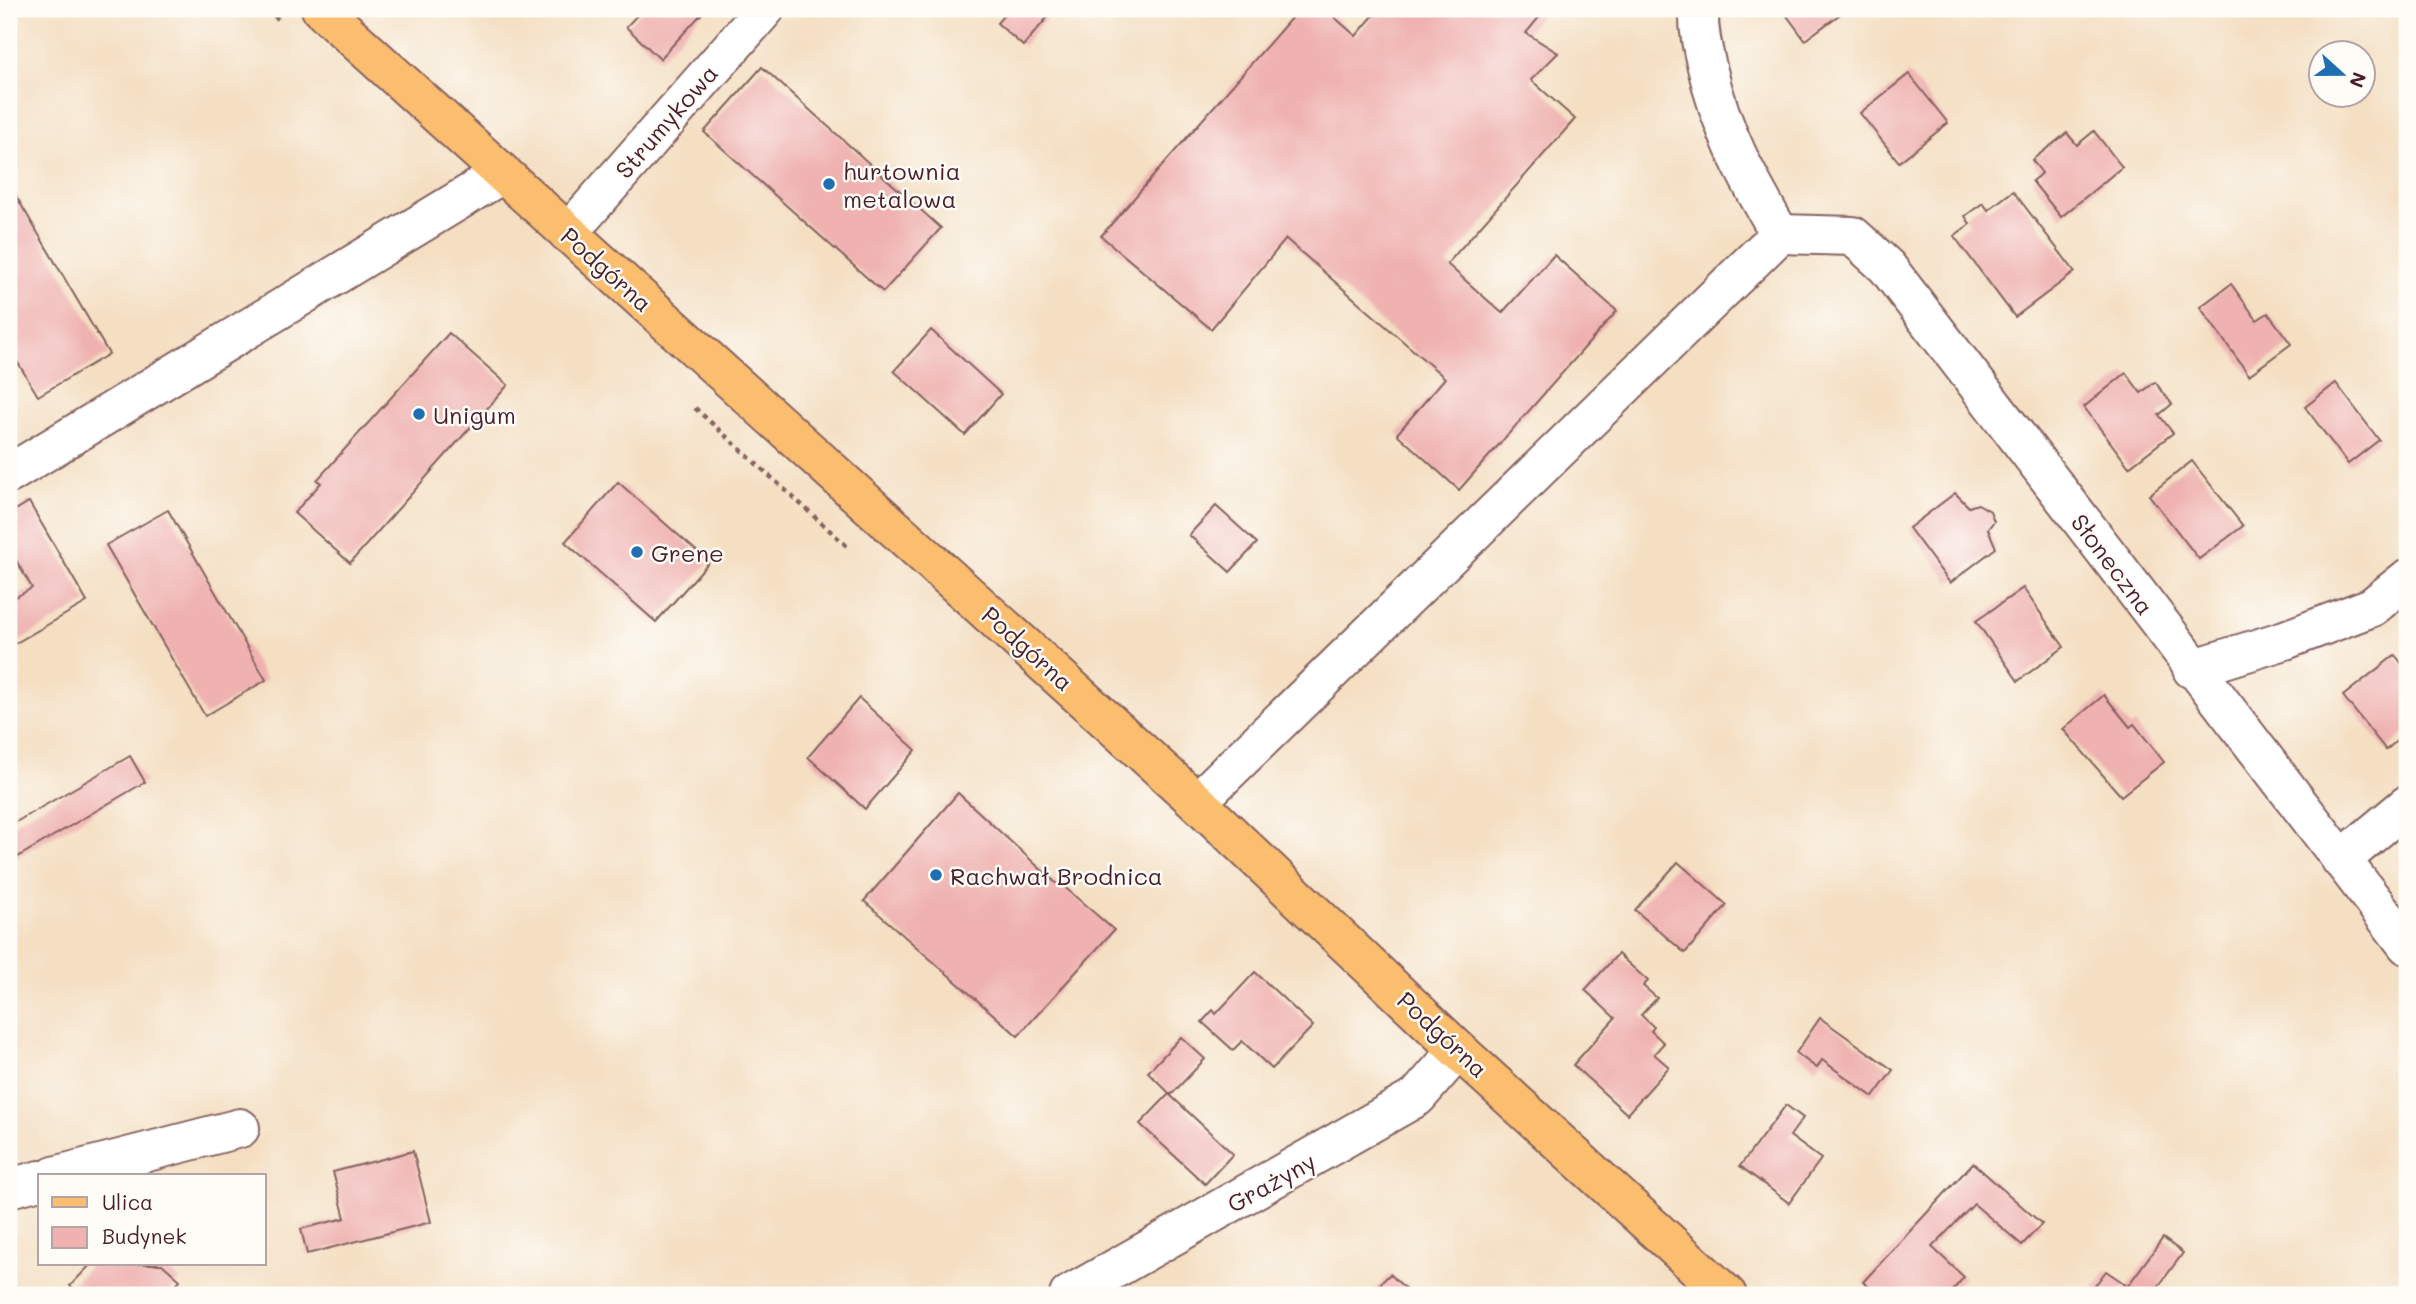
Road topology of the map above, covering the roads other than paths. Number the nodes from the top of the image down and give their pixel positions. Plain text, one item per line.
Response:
1 (321, 9) edge
2 (765, 9) edge
3 (1699, 9) edge
4 (502, 174) junction
5 (568, 233) junction
6 (1780, 234) junction
7 (9, 474) edge
8 (2407, 579) edge
9 (2192, 669) junction
10 (1197, 802) junction
11 (2407, 805) edge
12 (2341, 860) junction
13 (2407, 945) edge
14 (1458, 1049) junction
15 (240, 1128) dead end
16 (62, 1174) edge
17 (38, 1181) edge
18 (9, 1188) edge
19 (1069, 1295) edge
20 (1727, 1295) edge

1 - 4 main road, Podgórna
2 - 5 street, Strumykowa
3 - 6 street
4 - 5 main road, Podgórna
4 - 7 street
5 - 10 main road, Podgórna
6 - 9 street, Słoneczna
6 - 10 street
8 - 9 street
9 - 12 street, Słoneczna
10 - 14 main road, Podgórna
11 - 12 street
12 - 13 street, Słoneczna
14 - 19 street, Grażyny
14 - 20 main road, Podgórna
15 - 16 street
17 - 18 street

